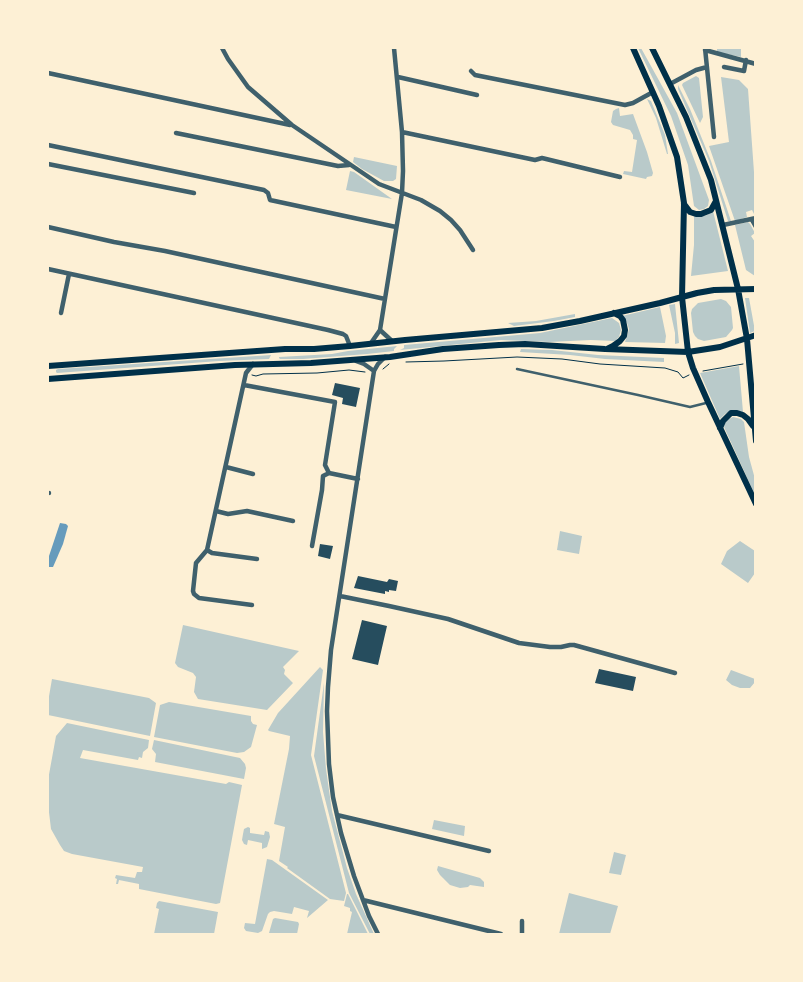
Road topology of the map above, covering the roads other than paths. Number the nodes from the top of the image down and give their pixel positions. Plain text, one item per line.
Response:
1 (222, 48) edge
2 (394, 48) edge
3 (632, 48) edge
4 (652, 48) edge
5 (705, 49) edge
6 (746, 60) junction
7 (756, 64) edge
8 (707, 67) junction
9 (724, 67) dead end
10 (471, 71) dead end
11 (48, 73) edge
12 (398, 77) junction
13 (670, 84) junction
14 (653, 92) junction
15 (477, 95) dead end
16 (292, 125) junction
17 (402, 132) junction
18 (176, 133) dead end
19 (714, 137) dead end
20 (48, 145) edge
21 (48, 164) edge
22 (350, 165) junction
23 (620, 176) dead end
24 (194, 193) dead end
25 (402, 193) junction
26 (716, 201) junction
27 (684, 203) junction
28 (754, 219) edge
29 (723, 225) junction
30 (48, 227) edge
31 (396, 227) junction
32 (756, 227) edge
33 (473, 250) dead end
34 (48, 270) edge
35 (69, 274) junction
36 (738, 289) junction
37 (756, 289) edge
38 (682, 297) junction
39 (385, 299) junction
40 (62, 312) dead end
41 (612, 313) junction
42 (380, 330) junction
43 (756, 335) edge
44 (747, 339) junction
45 (392, 342) junction
46 (370, 344) junction
47 (350, 346) junction
48 (285, 349) junction
49 (605, 349) junction
50 (688, 352) junction
51 (385, 357) junction
52 (353, 360) junction
53 (252, 364) junction
54 (281, 364) junction
55 (49, 365) edge
56 (235, 365) junction
57 (517, 369) dead end
58 (374, 372) junction
59 (246, 373) junction
60 (753, 375) edge
61 (50, 378) edge
62 (244, 385) junction
63 (708, 402) junction
64 (754, 427) junction
65 (720, 428) junction
66 (756, 441) edge
67 (226, 467) junction
68 (329, 473) junction
69 (253, 474) dead end
70 (358, 479) junction
71 (756, 504) edge
72 (216, 510) junction
73 (293, 521) dead end
74 (312, 546) dead end
75 (207, 550) junction
76 (257, 559) dead end
77 (340, 596) junction
78 (252, 605) dead end
79 (675, 673) dead end
80 (337, 815) junction
81 (490, 851) dead end
82 (363, 900) junction
83 (522, 921) dead end
84 (378, 934) edge
85 (501, 934) edge
86 (522, 934) edge

1 - 16 street
2 - 12 street
3 - 14 main road
4 - 13 main road
5 - 6 street
5 - 8 street
6 - 7 street
6 - 9 street
8 - 13 street
8 - 19 street
10 - 14 street
11 - 16 street
12 - 15 street
12 - 17 street
13 - 26 main road
14 - 27 main road
16 - 22 street
17 - 23 street
17 - 25 street
18 - 22 street
20 - 31 street
21 - 24 street
22 - 25 street
25 - 31 street
25 - 33 street
26 - 27 main road
26 - 29 main road
27 - 38 main road
28 - 29 street
28 - 32 street
29 - 36 main road
30 - 39 street
31 - 39 street
34 - 35 street
35 - 40 street
35 - 47 street
36 - 37 main road
36 - 38 main road
36 - 44 main road
38 - 41 main road
38 - 50 main road
39 - 42 street
41 - 45 main road
41 - 49 main road
42 - 45 street
42 - 46 street
43 - 44 main road
44 - 50 main road
44 - 60 main road
45 - 46 main road
46 - 47 main road
47 - 48 main road
48 - 54 main road
48 - 55 main road
49 - 50 main road
49 - 51 main road
50 - 63 main road
51 - 52 main road
51 - 58 street
52 - 54 main road
52 - 58 street
53 - 54 main road
53 - 56 main road
53 - 59 street
55 - 61 main road
56 - 59 street
56 - 61 main road
57 - 63 lane
58 - 70 street
59 - 62 street
60 - 64 main road
62 - 67 street
62 - 68 street
63 - 65 main road
64 - 65 main road
64 - 66 main road
65 - 71 main road
67 - 69 street
67 - 72 street
68 - 70 street
68 - 74 street
70 - 77 street
72 - 73 street
72 - 75 street
75 - 76 street
75 - 78 street
77 - 79 street
77 - 80 street
80 - 81 street
80 - 82 street
82 - 84 street
82 - 85 street
83 - 86 street

